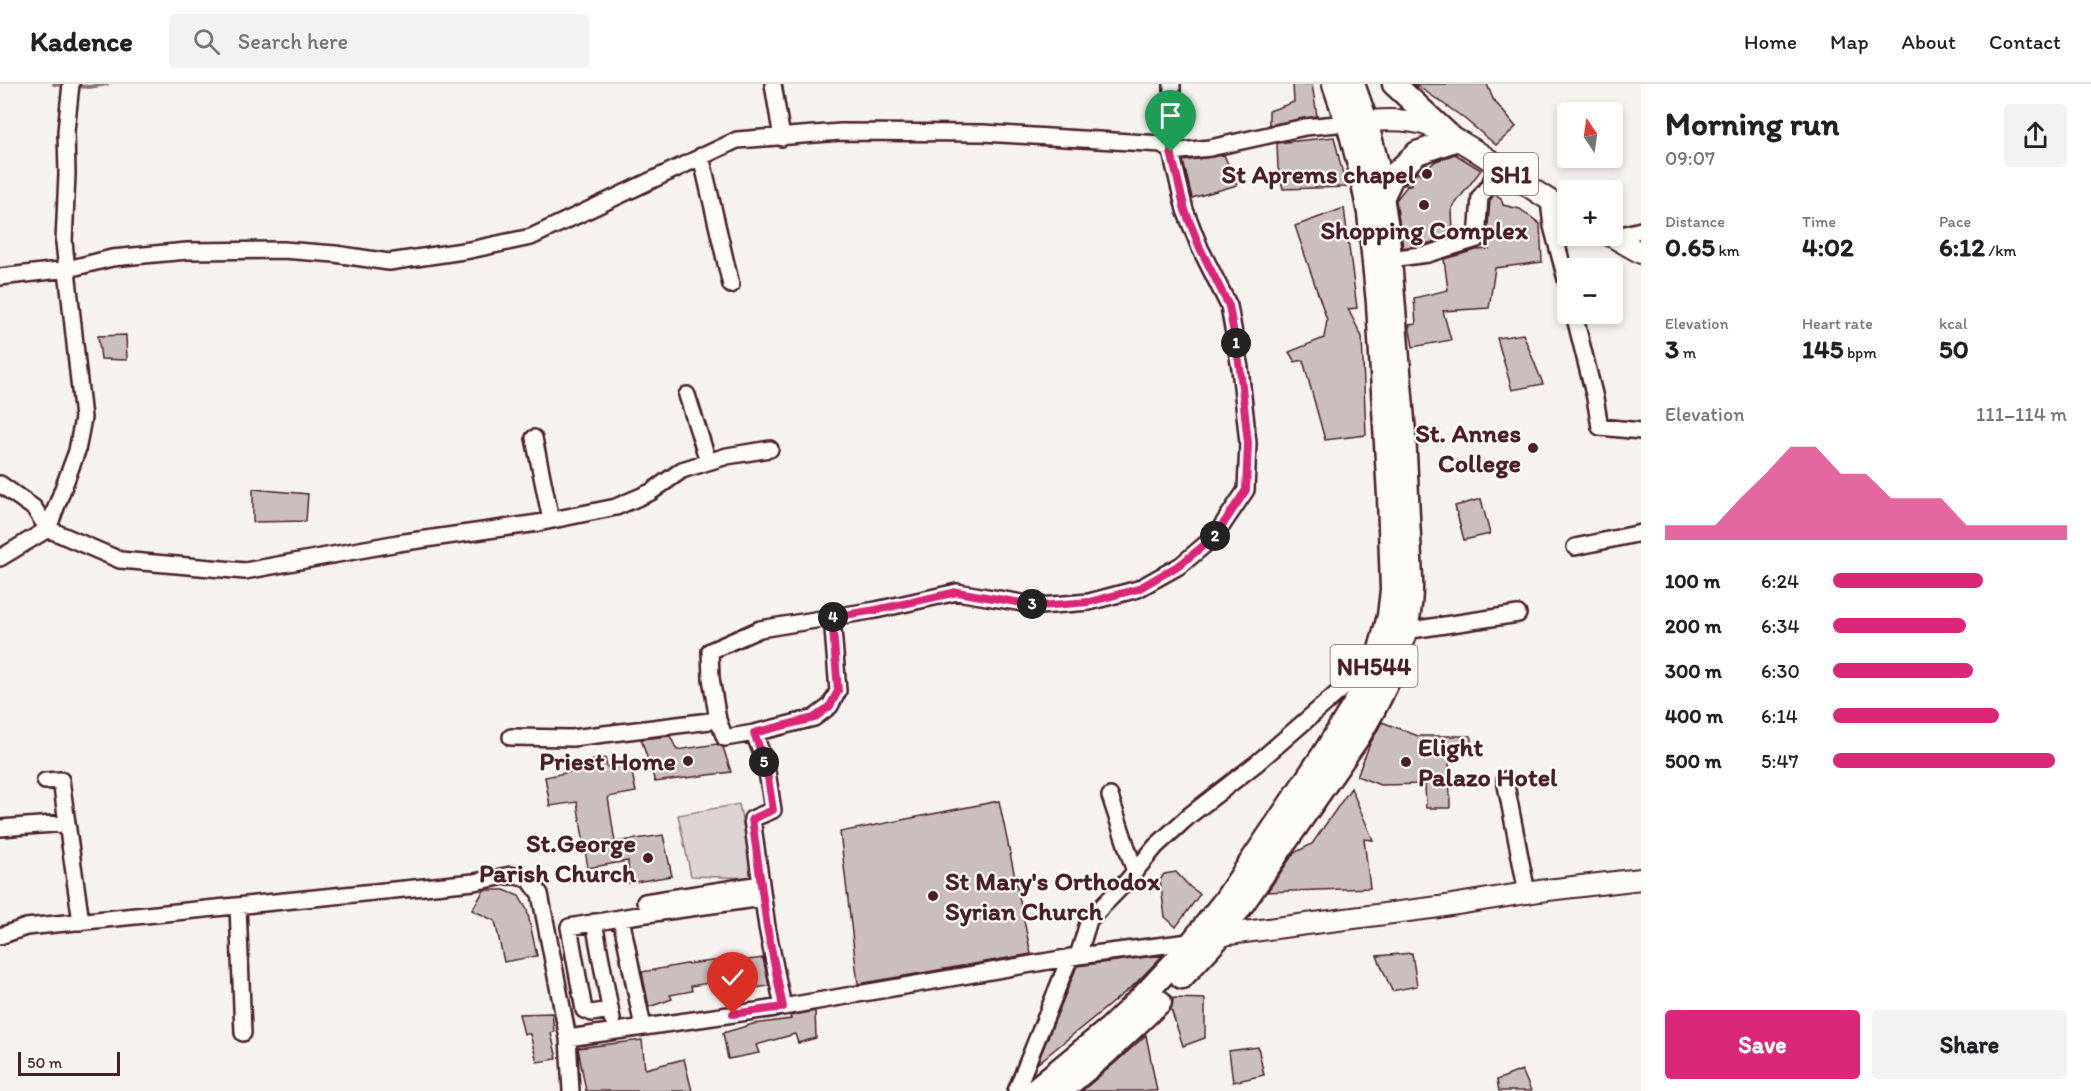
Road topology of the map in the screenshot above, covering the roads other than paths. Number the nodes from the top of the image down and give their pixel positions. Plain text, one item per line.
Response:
1 (71, 84) edge
2 (773, 84) edge
3 (1172, 84) edge
4 (1334, 84) edge
5 (1353, 84) edge
6 (1394, 84) edge
7 (1359, 127) junction
8 (782, 138) junction
9 (1454, 140) junction
10 (1171, 152) junction
11 (701, 156) junction
12 (1497, 166) junction
13 (1383, 196) junction
14 (1549, 201) junction
15 (1557, 205) edge
16 (1641, 230) edge
17 (1623, 234) edge
18 (1623, 242) edge
19 (1641, 253) edge
20 (1560, 258) edge
21 (1390, 259) junction
22 (68, 269) junction
23 (0, 276) edge
24 (731, 285) dead end
25 (1577, 324) edge
26 (687, 395) dead end
27 (1641, 431) edge
28 (534, 438) dead end
29 (770, 449) dead end
30 (708, 460) junction
31 (0, 484) edge
32 (551, 520) junction
33 (48, 529) junction
34 (1641, 533) edge
35 (1575, 547) dead end
36 (0, 558) edge
37 (1518, 614) dead end
38 (832, 617) junction
39 (1405, 632) junction
40 (1378, 657) junction
41 (718, 720) junction
42 (754, 733) junction
43 (511, 737) dead end
44 (1505, 780) dead end
45 (45, 781) dead end
46 (1110, 796) dead end
47 (67, 823) junction
48 (0, 828) edge
49 (1135, 872) junction
50 (1641, 879) edge
51 (762, 891) junction
52 (1527, 893) junction
53 (645, 902) dead end
54 (238, 906) junction
55 (627, 917) junction
56 (81, 922) junction
57 (594, 922) junction
58 (1221, 935) junction
59 (0, 936) edge
60 (1191, 942) junction
61 (1074, 957) junction
62 (783, 1007) junction
63 (610, 1010) junction
64 (642, 1027) junction
65 (615, 1031) junction
66 (243, 1032) dead end
67 (568, 1038) junction
68 (571, 1091) edge
69 (1016, 1091) edge
70 (1033, 1091) edge
71 (1061, 1091) edge

1 - 22 street
2 - 8 street
3 - 10 street
4 - 7 highway, NH544
5 - 7 highway, NH544
6 - 9 highway, SH1
7 - 9 main road, SH1
7 - 10 street
7 - 13 highway, NH544
7 - 40 highway, NH544
8 - 10 street
8 - 11 street
9 - 12 main road, SH1
9 - 13 highway, SH1
10 - 38 street
11 - 22 street
11 - 24 street
12 - 14 main road, SH1
12 - 21 street
13 - 21 highway, NH544
14 - 15 main road, SH1
14 - 20 street
16 - 17 street
18 - 19 main road
21 - 39 highway, NH544
22 - 23 street
22 - 33 street
25 - 27 street
26 - 30 street
28 - 32 street
29 - 30 street
30 - 32 street
31 - 33 street
32 - 33 street
33 - 36 street
34 - 35 street
37 - 39 street
38 - 41 street
38 - 42 street
39 - 58 highway, NH544
40 - 49 street
40 - 60 highway, NH544
41 - 42 street
41 - 43 street
42 - 51 street
44 - 52 street
45 - 47 street
46 - 49 street
47 - 48 street
47 - 56 street
49 - 61 street
50 - 52 main road
51 - 53 street
51 - 55 street
51 - 62 street
52 - 58 main road
54 - 56 street
54 - 66 street
54 - 67 street
55 - 57 street
55 - 64 street
56 - 59 street
57 - 63 street
57 - 63 street
58 - 60 street
58 - 71 highway, NH544
60 - 61 street
60 - 70 highway, NH544
61 - 62 street
61 - 69 street
62 - 64 street
63 - 65 street
64 - 65 street
65 - 67 street
67 - 68 street

